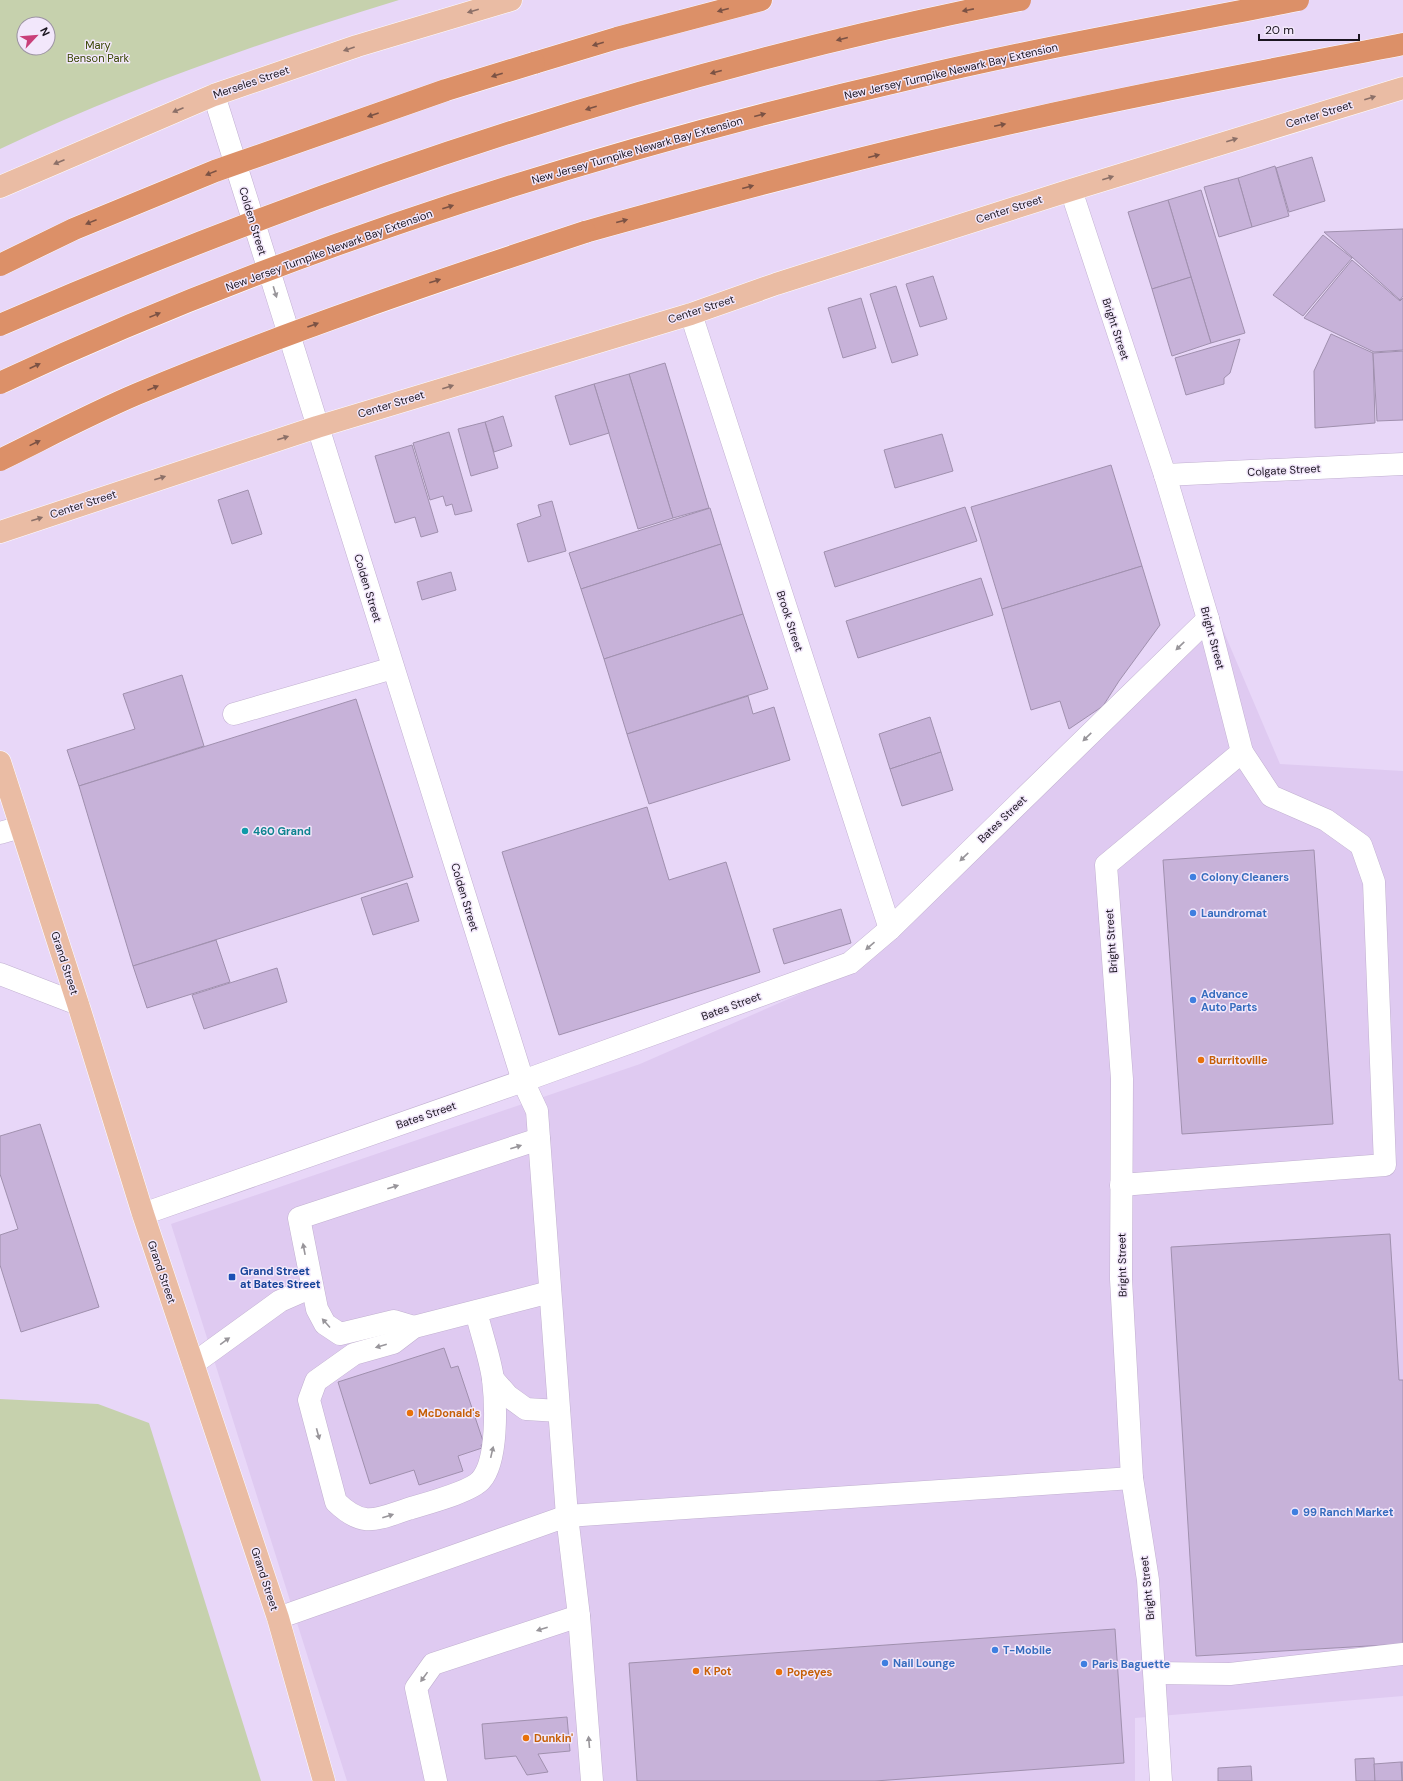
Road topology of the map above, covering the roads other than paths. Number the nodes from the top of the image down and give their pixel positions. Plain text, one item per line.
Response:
1 (511, 0) edge
2 (761, 0) edge
3 (1020, 0) edge
4 (1298, 0) edge
5 (1403, 44) edge
6 (1403, 88) edge
7 (214, 95) junction
8 (0, 187) edge
9 (1071, 190) junction
10 (0, 265) edge
11 (691, 314) junction
12 (0, 325) edge
13 (0, 383) edge
14 (317, 426) junction
15 (0, 460) edge
16 (1403, 464) edge
17 (1165, 475) junction
18 (0, 532) edge
19 (1208, 619) junction
20 (393, 668) junction
21 (234, 714) dead end
22 (1242, 752) junction
23 (0, 762) edge
24 (21, 827) junction
25 (0, 833) edge
26 (890, 929) junction
27 (0, 974) edge
28 (78, 1004) junction
29 (523, 1081) junction
30 (539, 1139) junction
31 (1121, 1185) junction
32 (143, 1214) junction
33 (312, 1287) junction
34 (550, 1292) junction
35 (476, 1311) junction
36 (414, 1327) junction
37 (193, 1364) junction
38 (493, 1379) junction
39 (559, 1411) junction
40 (1132, 1478) junction
41 (567, 1516) junction
42 (579, 1616) junction
43 (278, 1618) junction
44 (1403, 1654) edge
45 (1154, 1673) junction
46 (324, 1781) edge
47 (436, 1781) edge
48 (592, 1781) edge
49 (1161, 1781) edge

1 -> 7 main road, Merseles Street
2 -> 10 highway, bridge
3 -> 12 highway, bridge
13 -> 4 highway, New Jersey Turnpike Newark Bay Extension, bridge
15 -> 5 highway, bridge
9 -> 6 main road, Center Street
7 -> 8 main road, Merseles Street
7 -> 14 street, Colden Street
9 - 11 main road, Center Street
9 - 17 street, Bright Street
14 -> 11 main road, Center Street
11 - 26 street, Brook Street
18 -> 14 main road, Center Street
14 - 20 street, Colden Street
16 - 17 street, Colgate Street
17 - 19 street, Bright Street
19 - 22 street, Bright Street
19 -> 26 street, Bates Street
20 - 21 street
20 - 29 street, Colden Street
22 - 31 street, Bright Street
22 - 31 street
23 - 24 main road, Grand Street
24 - 25 street
24 - 28 main road, Grand Street
26 -> 29 street, Bates Street
27 - 28 street
28 - 32 main road, Grand Street
29 - 30 street, Colden Street
29 - 32 street, Bates Street
33 -> 30 street
30 - 34 street, Colden Street
31 - 40 street, Bright Street
32 - 37 main road, Grand Street
36 -> 33 street
37 -> 33 street
34 - 35 street
34 - 39 street, Colden Street
35 - 36 street
35 - 38 street
36 -> 38 street
37 - 43 main road, Grand Street
38 - 39 street
39 - 41 street, Colden Street
40 - 41 street
40 - 45 street, Bright Street
41 - 42 street, Colden Street
41 - 43 street
42 -> 47 street
48 -> 42 street, Colden Street
43 - 46 main road, Grand Street
44 - 45 street
45 - 49 street, Bright Street

